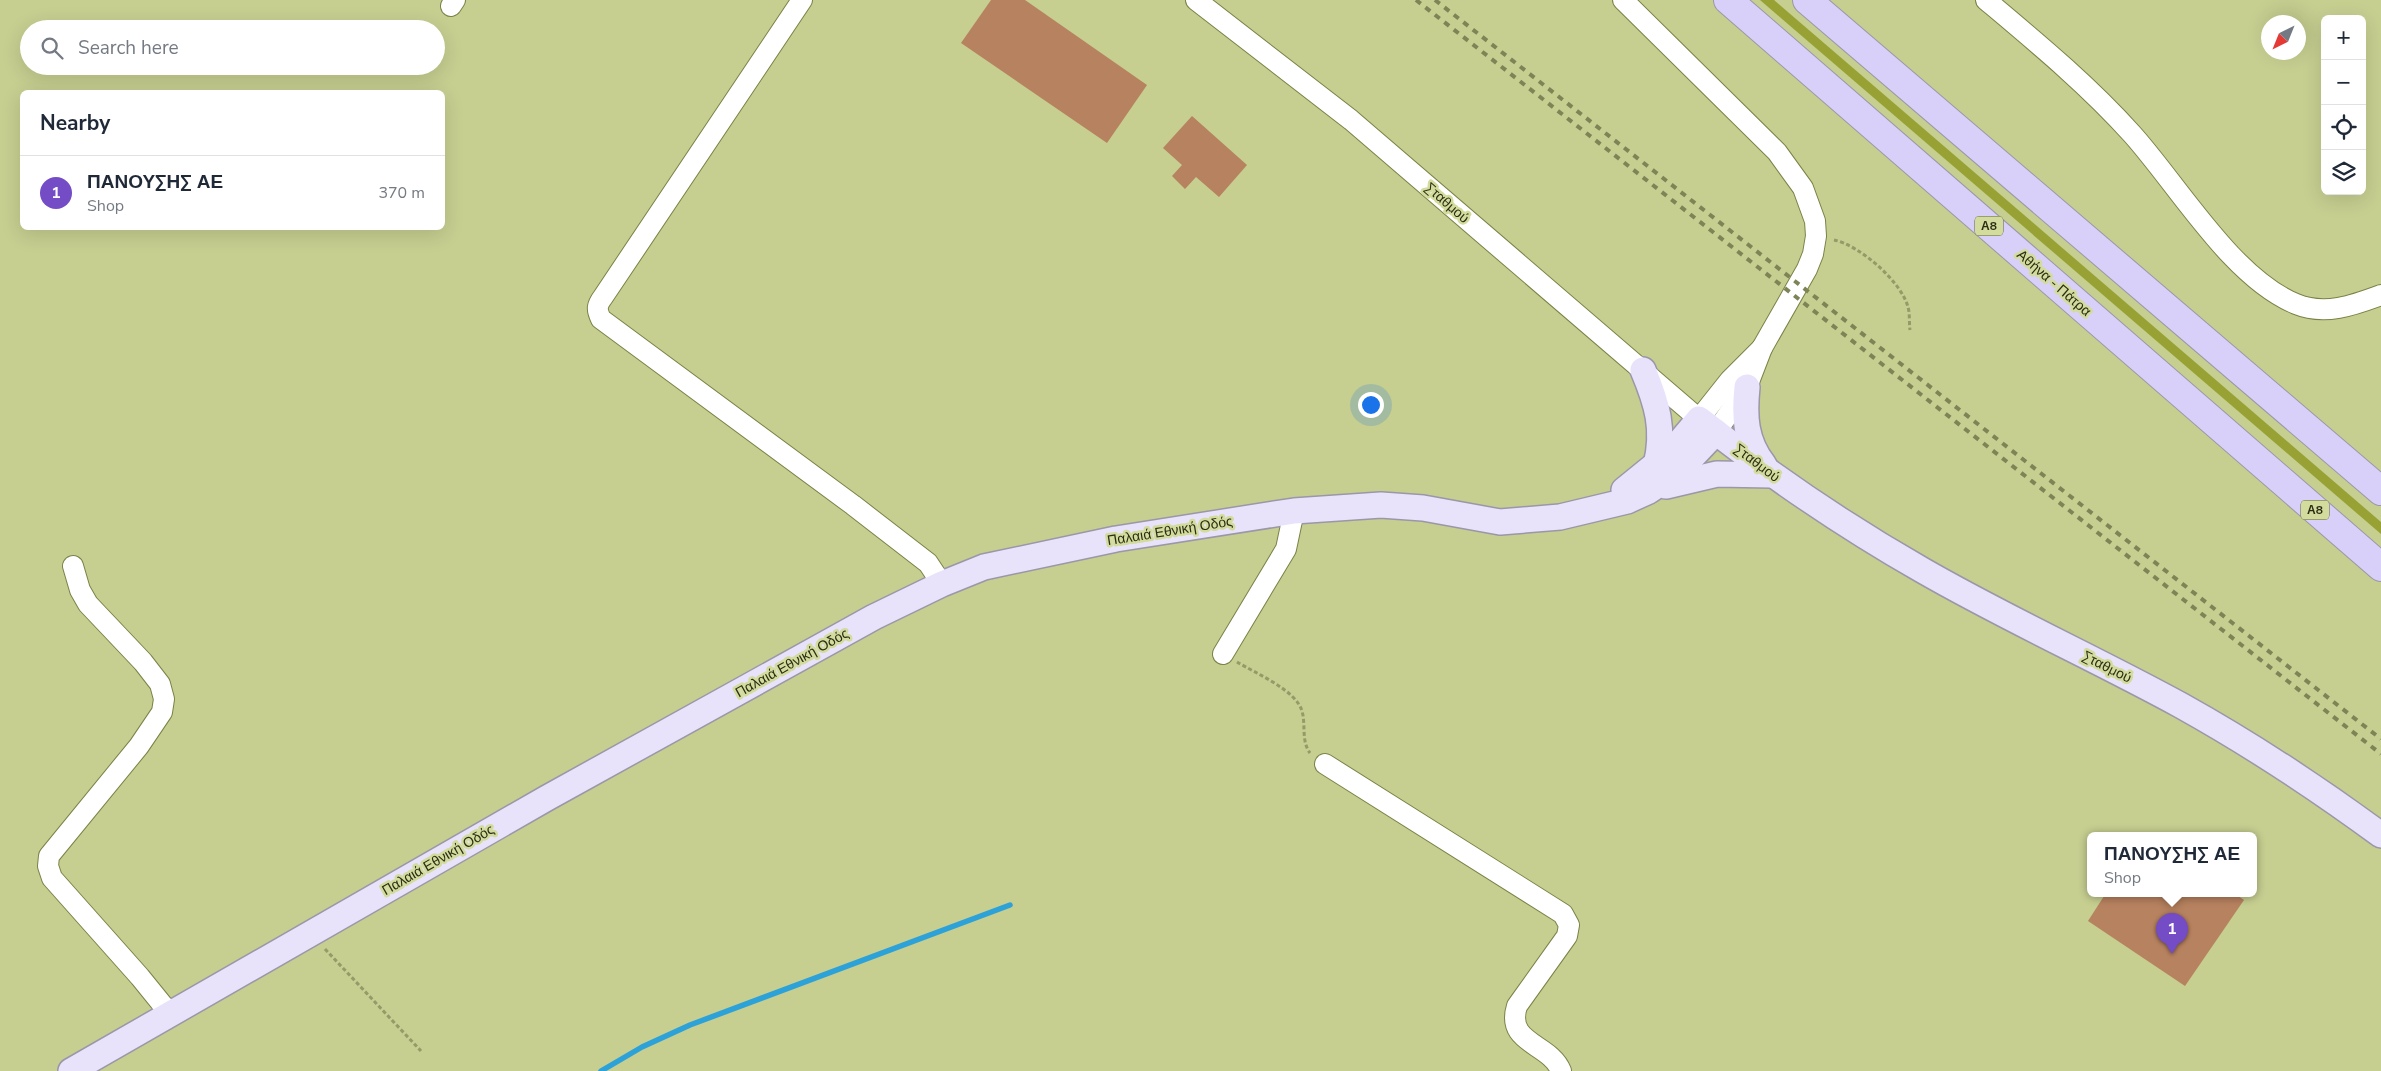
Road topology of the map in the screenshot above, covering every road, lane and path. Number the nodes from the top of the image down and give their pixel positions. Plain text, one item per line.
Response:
1 (802, 0) edge
2 (1196, 0) edge
3 (1623, 0) edge
4 (1728, 0) edge
5 (1807, 0) edge
6 (1986, 0) edge
7 (1816, 236) junction
8 (2381, 295) edge
9 (1910, 330) dead end
10 (1762, 348) junction
11 (1644, 370) junction
12 (1747, 387) junction
13 (1708, 425) junction
14 (1656, 465) junction
15 (1772, 475) junction
16 (1649, 491) junction
17 (2381, 491) edge
18 (1589, 510) junction
19 (1294, 511) junction
20 (73, 566) dead end
21 (2381, 567) edge
22 (942, 584) junction
23 (1223, 654) joint
24 (1325, 764) joint
25 (2381, 835) edge
26 (311, 934) junction
27 (170, 1014) junction
28 (421, 1052) dead end
29 (71, 1071) edge
30 (1561, 1071) edge

1 - 22 street
2 - 11 street, Σταθμού
3 - 7 street
4 - 21 highway, Αθήνα - Πάτρα / Α8
5 - 17 highway
6 - 8 street
7 - 9 path
7 - 10 street
10 - 12 street
10 - 13 street
11 - 13 street, Σταθμού
11 - 14 main road
12 - 13 street
12 - 15 main road
13 - 14 main road, Παλαιά Εθνική Οδός
13 - 15 main road, Σταθμού
13 - 16 main road, Παλαιά Εθνική Οδός
14 - 18 main road, Παλαιά Εθνική Οδός
15 - 16 main road
15 - 25 main road, Σταθμού
16 - 18 main road, Παλαιά Εθνική Οδός
18 - 19 main road, Παλαιά Εθνική Οδός
19 - 22 main road, Παλαιά Εθνική Οδός
19 - 23 street
20 - 27 street
22 - 26 main road, Παλαιά Εθνική Οδός
23 - 24 path
24 - 30 street
26 - 27 main road, Παλαιά Εθνική Οδός
26 - 28 path
27 - 29 main road, Παλαιά Εθνική Οδός

